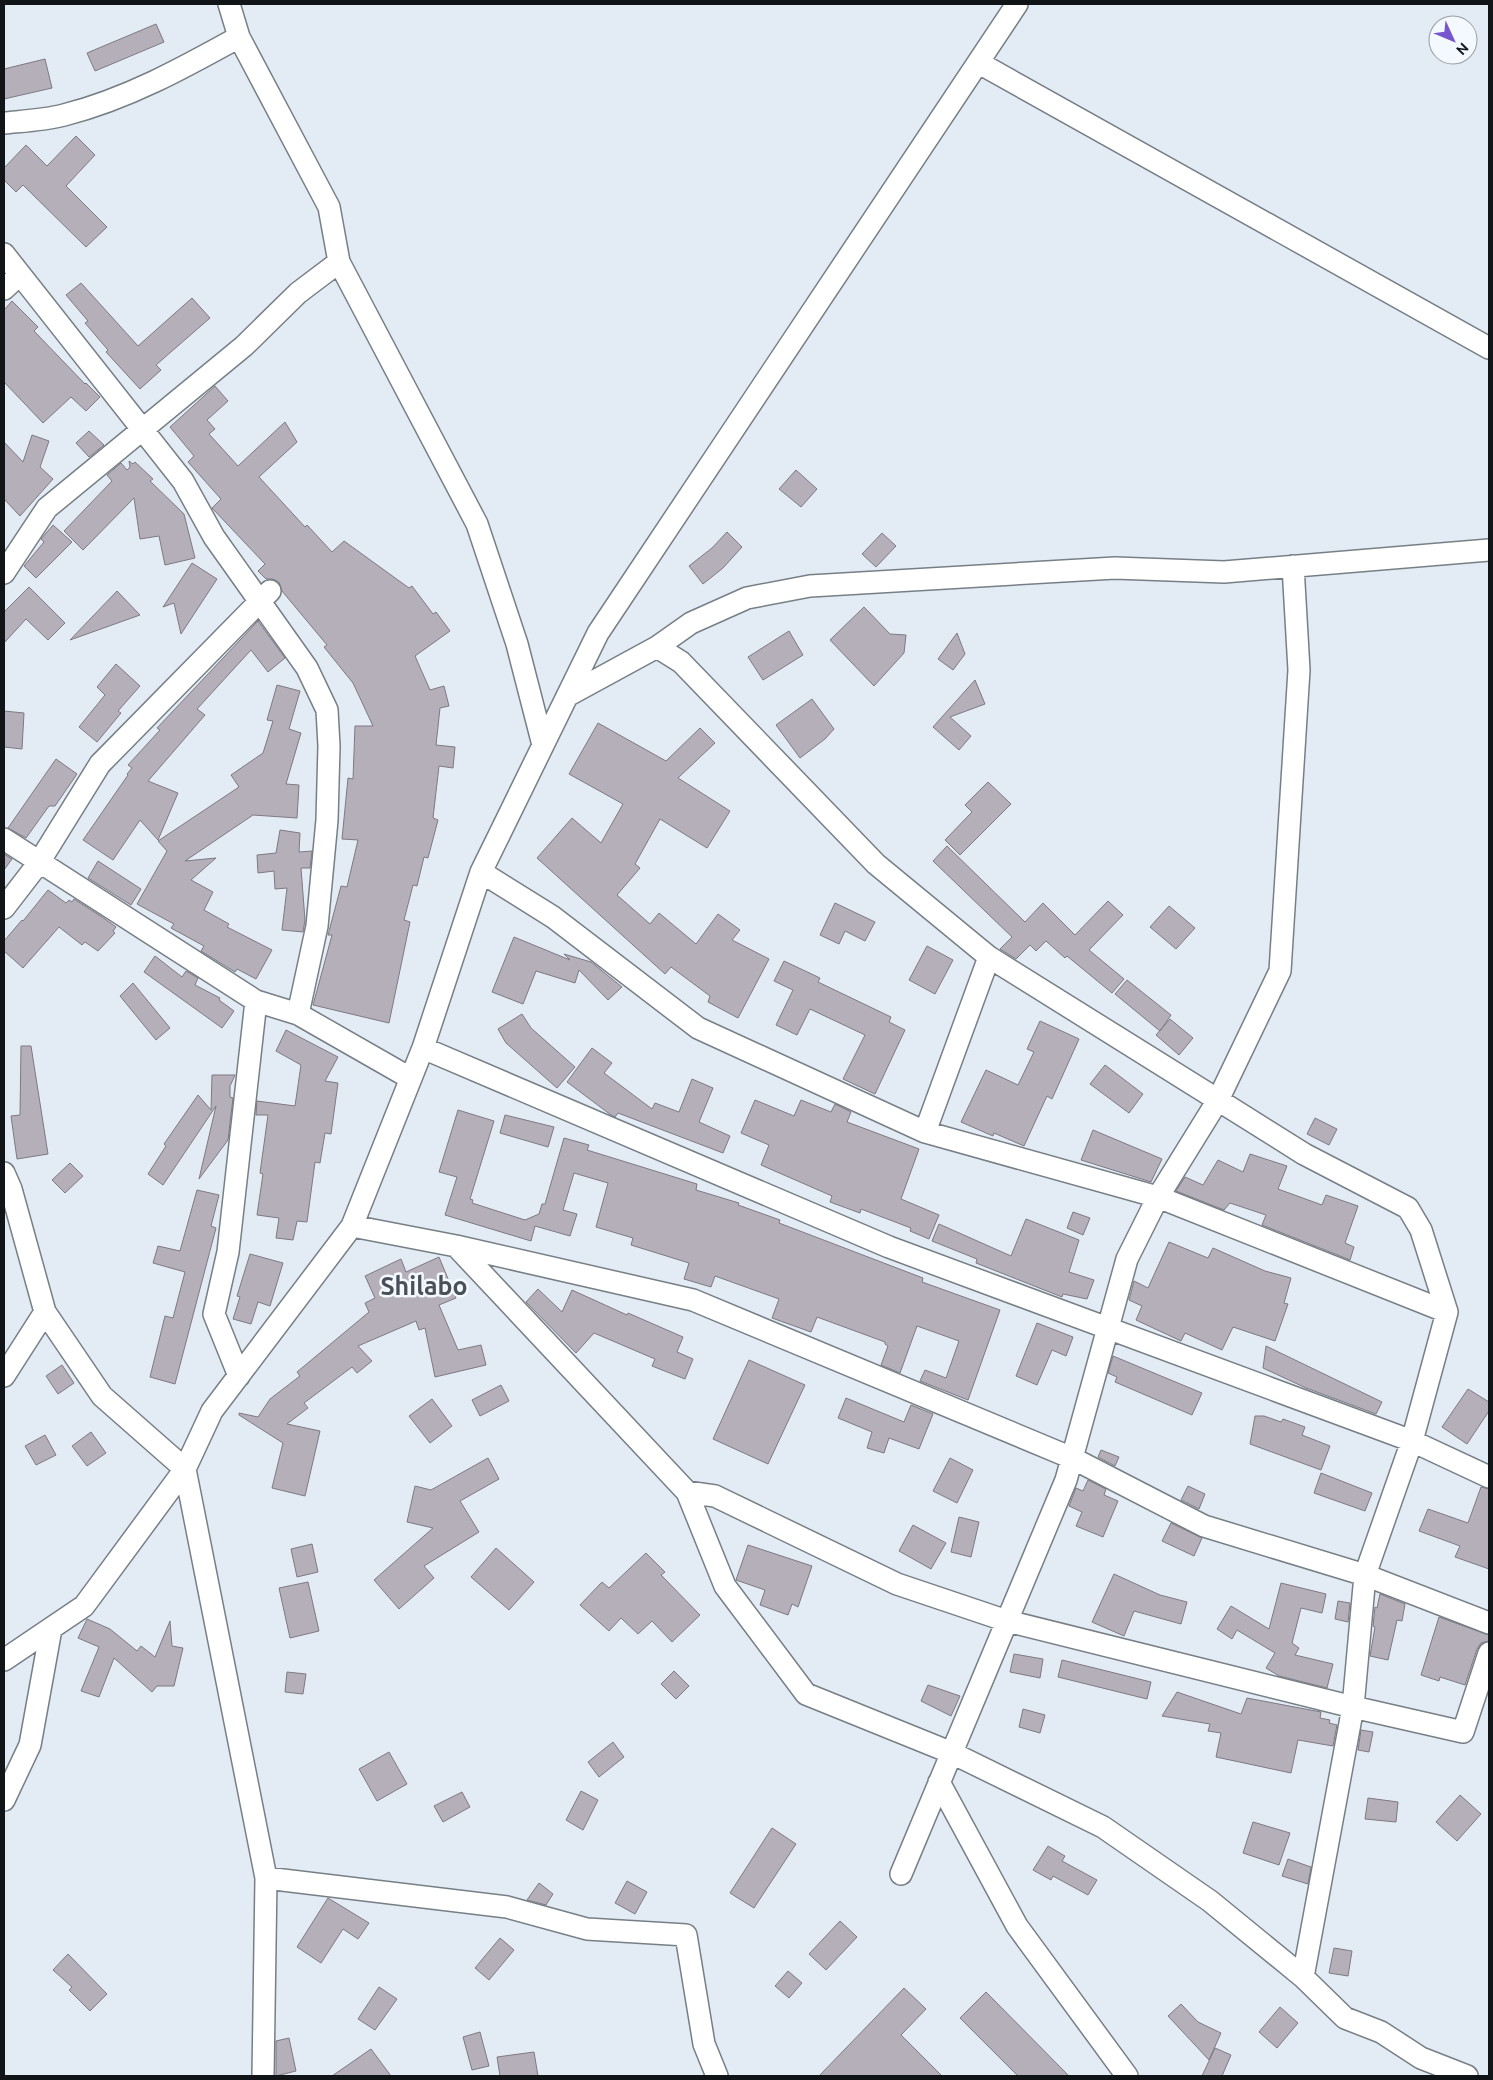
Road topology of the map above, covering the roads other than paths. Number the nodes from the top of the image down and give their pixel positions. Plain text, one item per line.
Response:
1 (229, 4) edge
2 (1017, 4) edge
3 (238, 37) junction
4 (979, 63) junction
5 (4, 123) edge
6 (4, 254) edge
7 (339, 262) junction
8 (19, 274) junction
9 (4, 289) edge
10 (1489, 348) edge
11 (141, 429) junction
12 (1489, 550) edge
13 (1293, 566) junction
14 (4, 573) edge
15 (264, 597) junction
16 (657, 647) junction
17 (567, 696) junction
18 (543, 745) junction
19 (4, 839) edge
20 (38, 864) junction
21 (481, 872) junction
22 (4, 908) edge
23 (989, 957) junction
24 (256, 1001) junction
25 (298, 1014) junction
26 (422, 1048) junction
27 (410, 1078) junction
28 (1218, 1100) junction
29 (925, 1132) junction
30 (4, 1173) edge
31 (1158, 1197) junction
32 (352, 1226) junction
33 (456, 1246) junction
34 (45, 1312) junction
35 (1447, 1312) junction
36 (1109, 1329) junction
37 (4, 1376) edge
38 (239, 1376) junction
39 (1412, 1441) junction
40 (1072, 1458) junction
41 (185, 1469) junction
42 (1489, 1477) edge
43 (687, 1492) junction
44 (1365, 1575) junction
45 (1007, 1621) junction
46 (1489, 1623) edge
47 (51, 1628) junction
48 (1489, 1653) edge
49 (4, 1660) edge
50 (1353, 1707) junction
51 (952, 1753) junction
52 (939, 1782) junction
53 (4, 1800) edge
54 (901, 1874) dead end
55 (266, 1878) junction
56 (1303, 1977) junction
57 (263, 2076) edge
58 (717, 2076) edge
59 (1126, 2076) edge
60 (1467, 2076) edge

1 - 3 street
2 - 4 street
3 - 5 street
3 - 7 street
4 - 10 street
4 - 17 street
6 - 8 street
7 - 11 street
7 - 18 street
8 - 9 street
8 - 11 street
11 - 14 street
11 - 15 street
12 - 13 street
13 - 16 street
13 - 28 street
15 - 20 street
15 - 25 street
16 - 17 street
16 - 23 street
17 - 18 street
18 - 21 street
19 - 20 street
20 - 22 street
20 - 24 street
21 - 26 street
21 - 29 street
23 - 28 street
23 - 29 street
24 - 25 street
24 - 38 street
25 - 27 street
26 - 27 street
26 - 36 street
27 - 32 street
28 - 31 street
28 - 35 street
29 - 31 street
30 - 34 street
31 - 35 street
31 - 36 street
32 - 33 street
32 - 38 street
33 - 40 street
33 - 43 street
34 - 37 street
34 - 41 street
35 - 39 street
36 - 39 street
36 - 40 street
38 - 41 street
39 - 42 street
39 - 44 street
40 - 44 street
40 - 45 street
41 - 47 street
41 - 55 street
43 - 45 street
43 - 51 street
44 - 46 street
44 - 50 street
45 - 50 street
45 - 51 street
47 - 49 street
47 - 53 street
48 - 50 street
50 - 56 street
51 - 52 street
51 - 56 street
52 - 54 street
52 - 59 street
55 - 57 street
55 - 58 street
56 - 60 street

